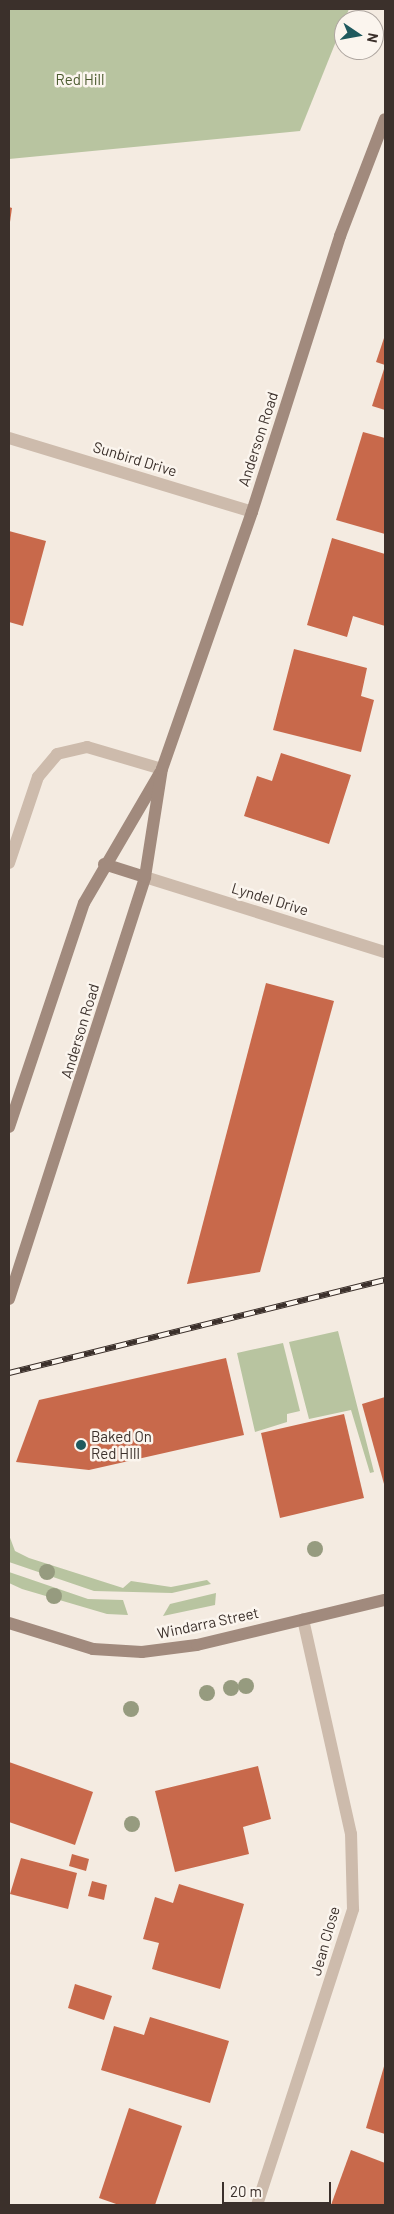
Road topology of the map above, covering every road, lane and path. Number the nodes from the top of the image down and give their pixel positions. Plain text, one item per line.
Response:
1 (385, 119) edge
2 (9, 438) edge
3 (252, 512) junction
4 (162, 768) junction
5 (9, 863) edge
6 (104, 864) junction
7 (145, 877) junction
8 (385, 952) edge
9 (9, 1127) edge
10 (9, 1299) edge
11 (385, 1600) edge
12 (303, 1619) junction
13 (9, 1623) edge
14 (257, 2205) edge

1 - 3 street, Anderson Road
2 - 3 street, Sunbird Drive
3 - 4 street, Anderson Road
4 - 5 street
4 - 6 street, Anderson Road
4 - 7 street, Anderson Road
6 - 7 street
6 - 9 street, Anderson Road
7 - 8 street, Lyndel Drive
7 - 10 street, Anderson Road
11 - 12 street, Windarra Street
12 - 13 street, Windarra Street
12 - 14 street, Jean Close

